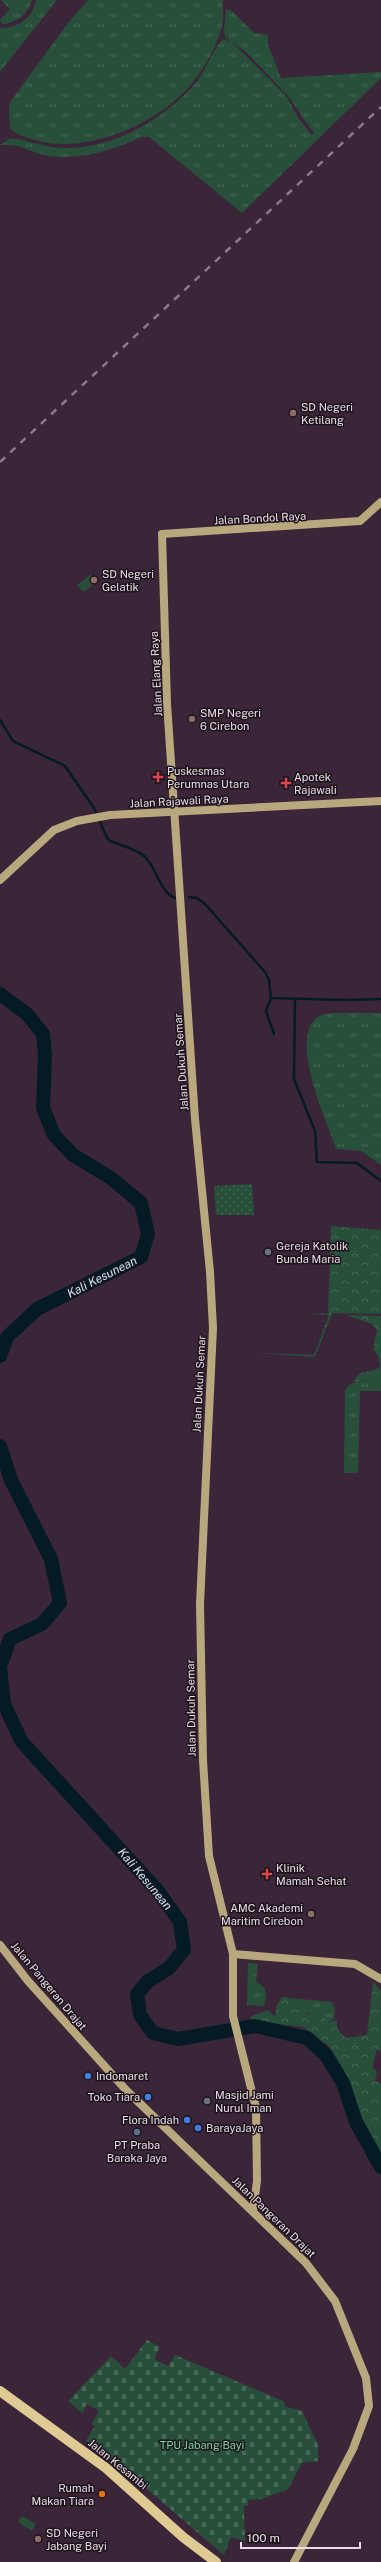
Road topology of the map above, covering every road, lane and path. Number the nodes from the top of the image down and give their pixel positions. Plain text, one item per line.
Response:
1 (381, 502) edge
2 (162, 534) joint
3 (381, 801) edge
4 (175, 813) junction
5 (0, 880) edge
6 (0, 1945) edge
7 (233, 1954) junction
8 (381, 1979) edge
9 (253, 2211) junction
10 (0, 2391) edge
11 (216, 2562) edge
12 (294, 2562) edge

1 - 2 street, Jalan Bondol Raya
2 - 4 street, Jalan Elang Raya
3 - 4 street, Jalan Rajawali Raya
4 - 5 street, Jalan Rajawali Raya
4 - 7 street, Jalan Dukuh Semar
6 - 9 street, Jalan Pangeran Drajat
7 - 8 street
7 - 9 street, Jalan Dukuh Semar
9 - 12 street, Jalan Pangeran Drajat
10 - 11 main road, Jalan Kesambi

